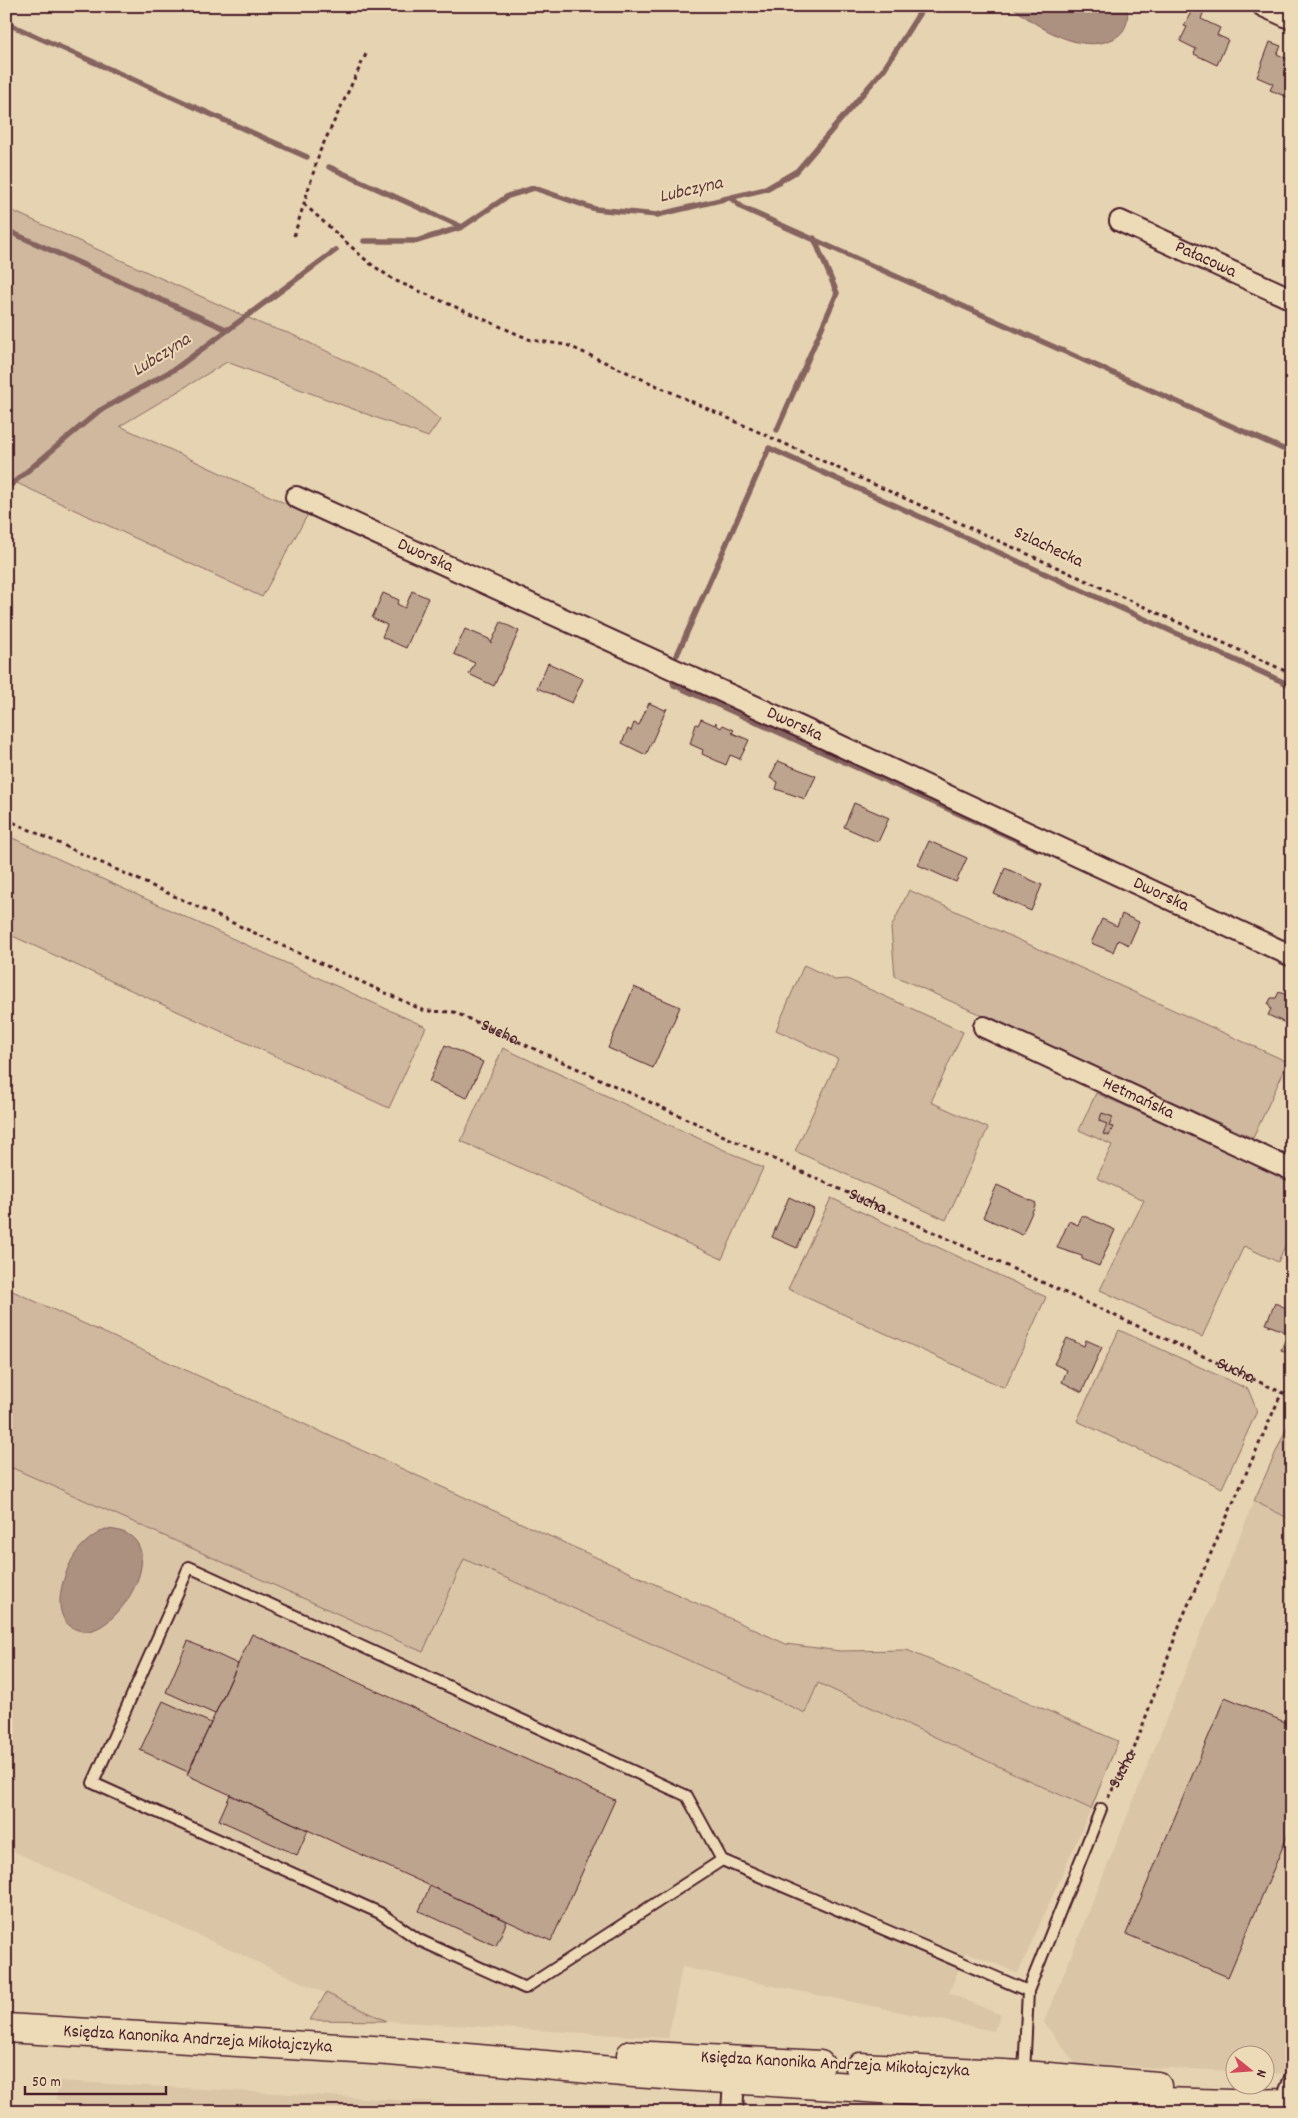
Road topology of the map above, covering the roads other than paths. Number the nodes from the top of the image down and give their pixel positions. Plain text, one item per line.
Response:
1 (1263, 6) edge
2 (1292, 20) edge
3 (1120, 220) dead end
4 (1292, 299) edge
5 (296, 497) dead end
6 (1292, 956) edge
7 (984, 1027) dead end
8 (1292, 1170) edge
9 (1101, 1809) road end
10 (722, 1860) junction
11 (1028, 1991) junction
12 (6, 2028) edge
13 (735, 2070) junction
14 (1292, 2072) edge
15 (1023, 2086) junction
16 (1286, 2103) edge
17 (732, 2111) edge

1 - 2 street
3 - 4 street, Pałacowa
5 - 6 street, Dworska
7 - 8 street, Hetmańska
9 - 11 lane
10 - 10 lane
10 - 11 lane
11 - 15 lane
12 - 13 main road, Księdza Kanonika Andrzeja Mikołajczyka
13 - 15 main road, Księdza Kanonika Andrzeja Mikołajczyka
13 - 17 street
14 - 16 lane
15 - 16 main road, Księdza Kanonika Andrzeja Mikołajczyka

